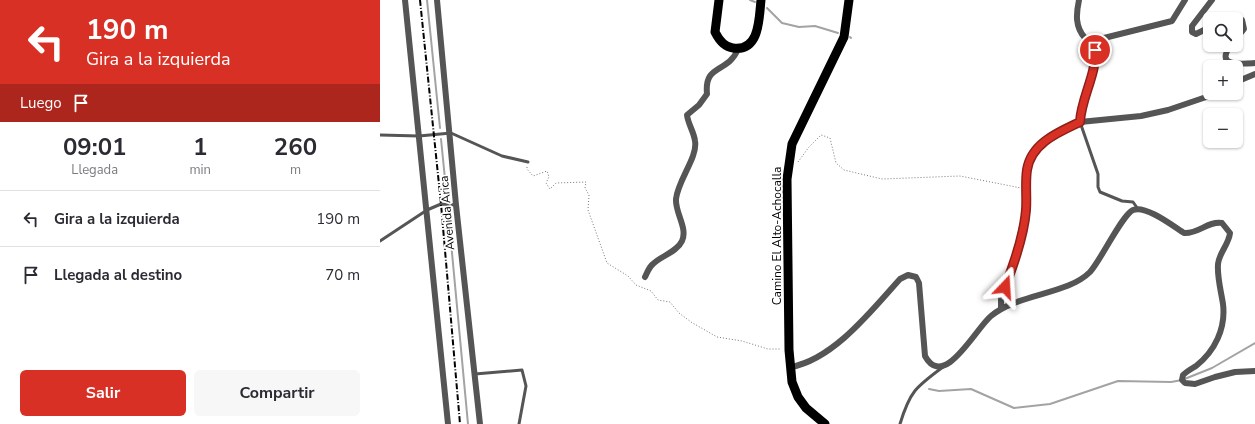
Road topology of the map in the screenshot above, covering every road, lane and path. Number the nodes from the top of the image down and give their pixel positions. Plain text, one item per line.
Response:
1 (405, 0) edge
2 (437, 0) edge
3 (719, 0) edge
4 (761, 0) edge
5 (849, 0) edge
6 (1079, 0) edge
7 (1186, 0) edge
8 (1212, 0) edge
9 (1203, 30) edge
10 (738, 49) junction
11 (1095, 50) junction
12 (1226, 52) edge
13 (1255, 63) edge
14 (1255, 74) edge
15 (1243, 79) edge
16 (1203, 98) edge
17 (1080, 122) junction
18 (451, 133) junction
19 (380, 135) edge
20 (419, 136) junction
21 (528, 162) joint
22 (796, 166) dead end
23 (1026, 189) junction
24 (456, 205) junction
25 (1138, 209) junction
26 (427, 210) junction
27 (380, 241) edge
28 (645, 277) dead end
29 (1001, 308) junction
30 (789, 350) junction
31 (943, 366) junction
32 (791, 367) junction
33 (1255, 372) edge
34 (475, 374) junction
35 (448, 424) edge
36 (480, 424) edge
37 (520, 424) edge
38 (825, 424) edge
39 (900, 424) edge

1 - 20 street, Avenida Arica
2 - 18 street, Avenida Arica
3 - 10 main road
4 - 10 main road
5 - 30 main road, Camino El Alto-Achocalla
6 - 11 street
7 - 11 street
8 - 9 street
10 - 28 street
11 - 17 street
12 - 13 street
14 - 15 street
16 - 17 street
17 - 23 street
17 - 25 lane
18 - 20 lane
18 - 21 lane
18 - 24 street, Avenida Arica
19 - 20 lane
20 - 26 street, Avenida Arica
21 - 30 path
22 - 23 path
23 - 29 street
24 - 26 lane
24 - 34 street, Avenida Arica
25 - 29 street
25 - 33 street
26 - 27 lane
26 - 35 street, Avenida Arica
29 - 31 street
30 - 32 main road, Camino El Alto-Achocalla
31 - 32 street
31 - 39 lane
32 - 38 main road, Camino El Alto-Achocalla
34 - 36 street, Avenida Arica
34 - 37 lane

